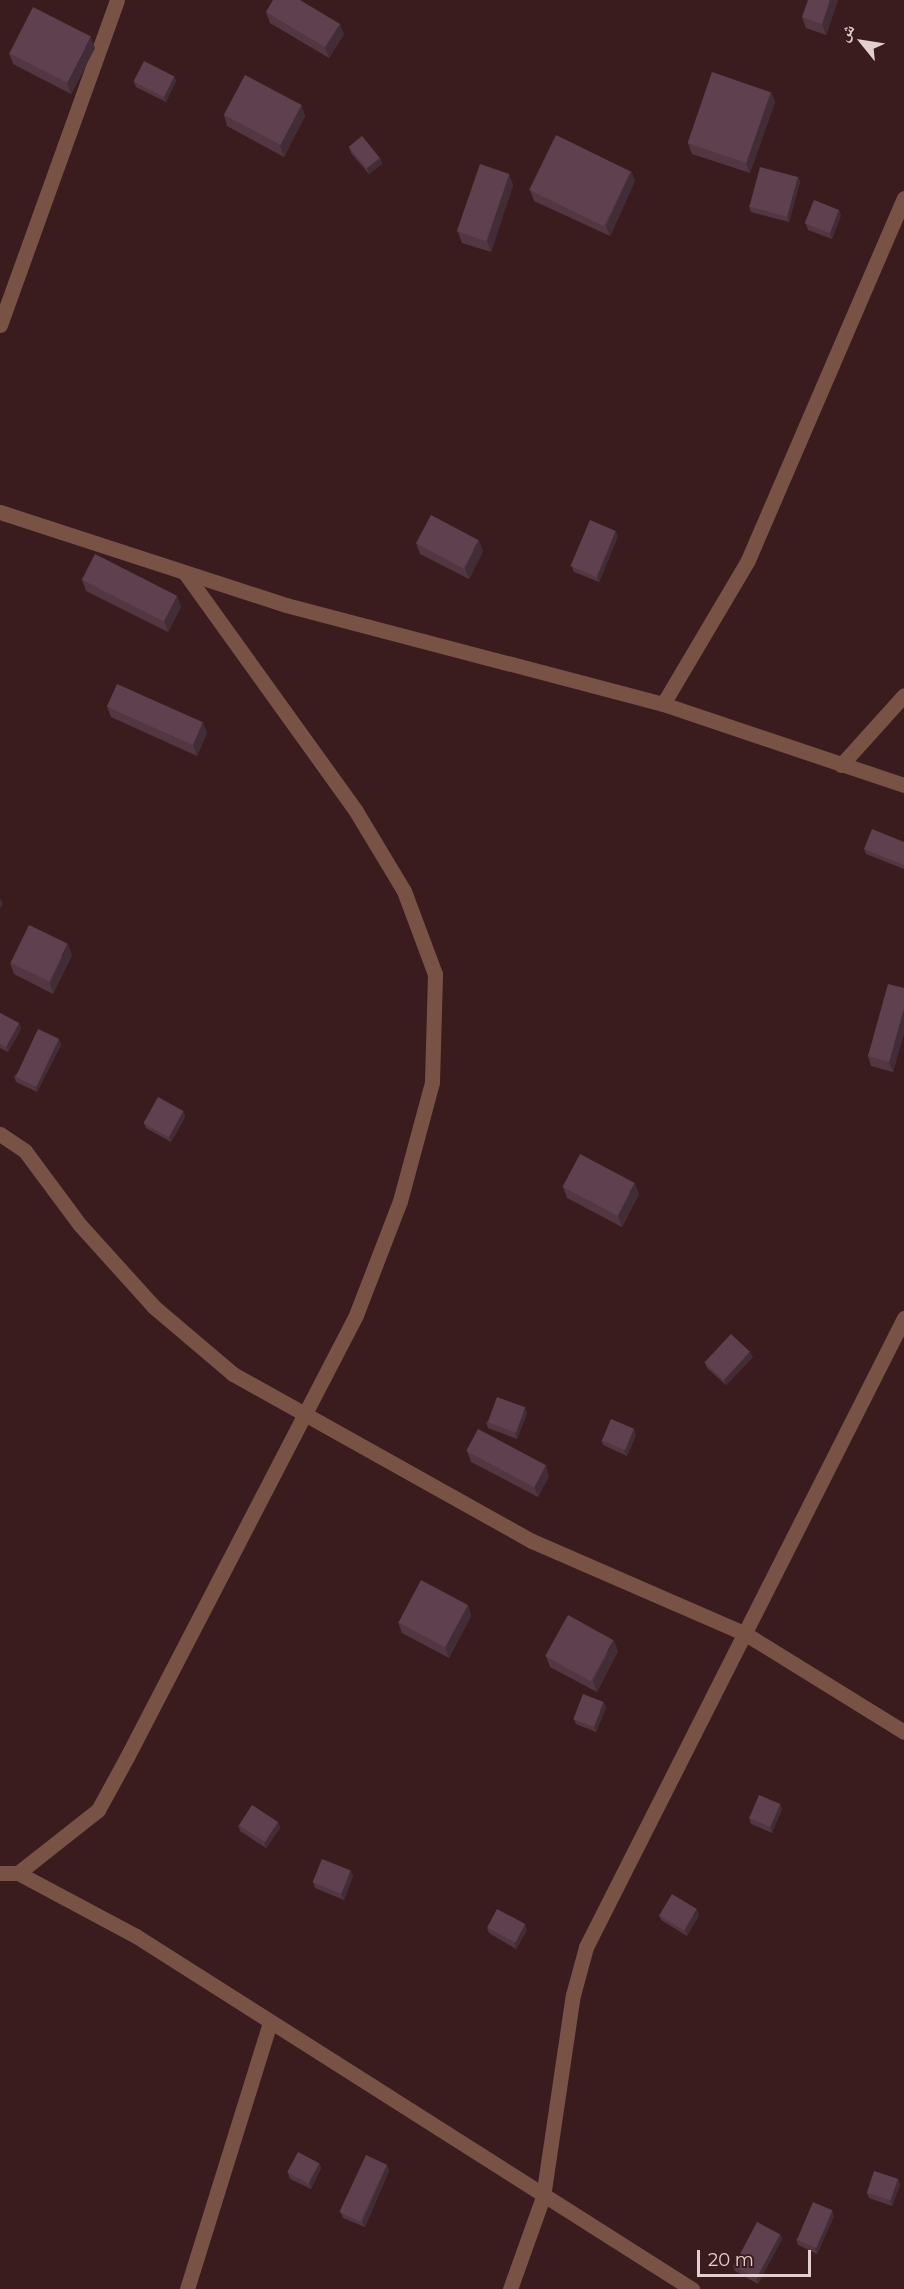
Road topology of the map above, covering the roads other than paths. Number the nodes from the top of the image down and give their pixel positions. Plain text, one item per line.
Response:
1 (117, 0) edge
2 (904, 198) edge
3 (0, 325) edge
4 (0, 512) edge
5 (186, 574) junction
6 (904, 695) edge
7 (663, 704) junction
8 (841, 765) junction
9 (904, 785) edge
10 (0, 1134) edge
11 (904, 1318) edge
12 (303, 1416) junction
13 (744, 1634) junction
14 (904, 1732) edge
15 (0, 1873) edge
16 (18, 1873) junction
17 (269, 2025) junction
18 (543, 2197) junction
19 (187, 2289) edge
20 (510, 2289) edge
21 (692, 2289) edge

1 - 3 street
2 - 7 street
4 - 5 street
5 - 7 street
5 - 12 street
6 - 8 street
7 - 8 street
8 - 9 street
10 - 12 street
11 - 13 street
12 - 13 street
12 - 16 street
13 - 14 street
13 - 18 street
15 - 16 street
16 - 17 street
17 - 18 street
17 - 19 street
18 - 20 street
18 - 21 street

